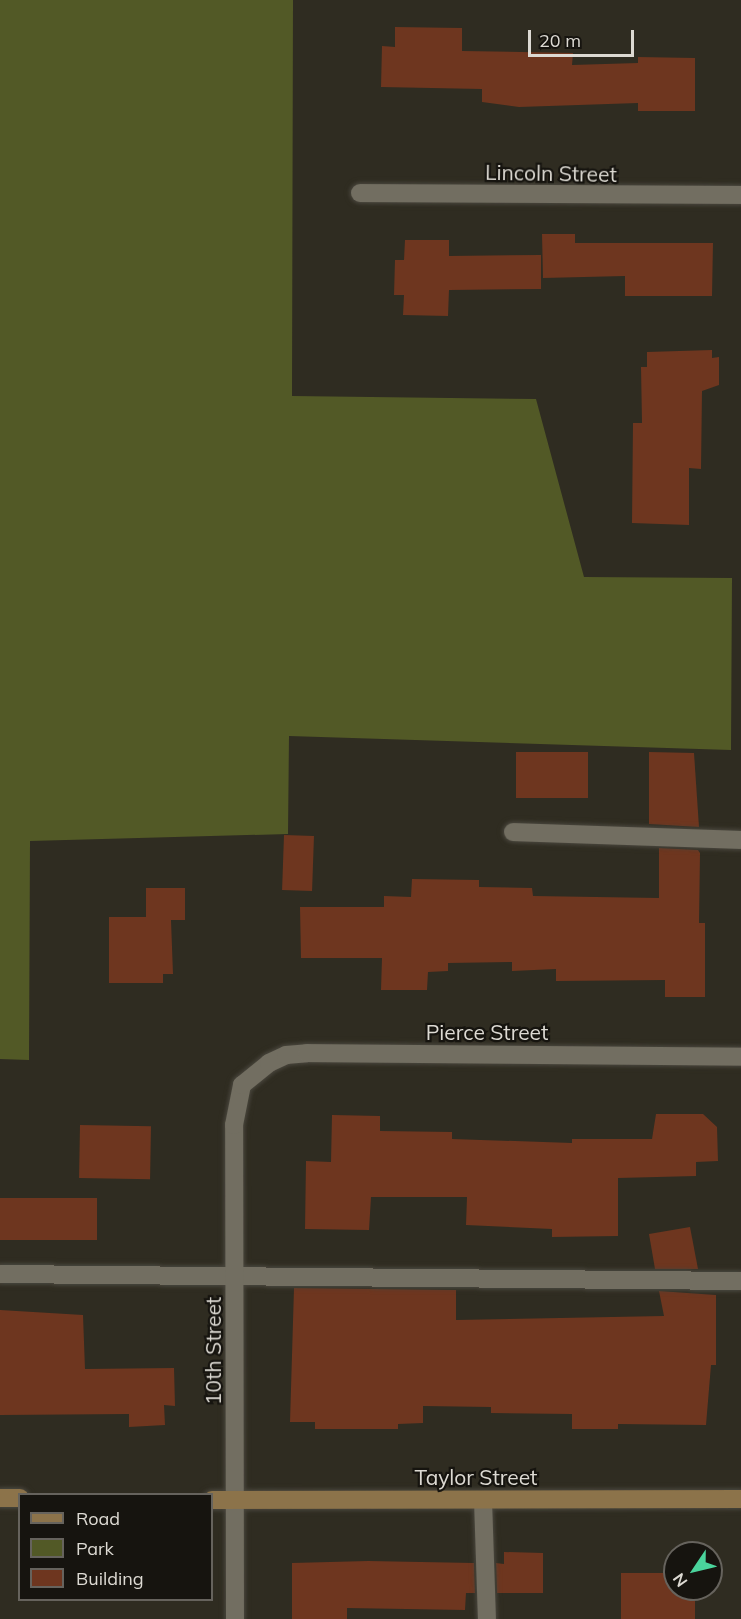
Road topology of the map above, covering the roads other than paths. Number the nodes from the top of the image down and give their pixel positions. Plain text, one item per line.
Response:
1 (360, 193) dead end
2 (741, 195) edge
3 (513, 832) dead end
4 (741, 840) edge
5 (741, 1056) edge
6 (242, 1085) joint
7 (0, 1274) edge
8 (236, 1277) junction
9 (741, 1281) edge
10 (0, 1498) edge
11 (18, 1498) edge
12 (741, 1499) edge
13 (213, 1500) edge
14 (235, 1500) junction
15 (483, 1500) junction
16 (235, 1619) edge
17 (487, 1619) edge

1 - 2 street, Lincoln Street
3 - 4 street
5 - 6 street, Pierce Street
6 - 8 street, 10th Street
7 - 8 street
8 - 9 street
8 - 14 street, 10th Street
10 - 11 street
12 - 15 street, Taylor Street
13 - 14 street, Taylor Street
14 - 15 street, Taylor Street
14 - 16 street, 10th Street
15 - 17 street

